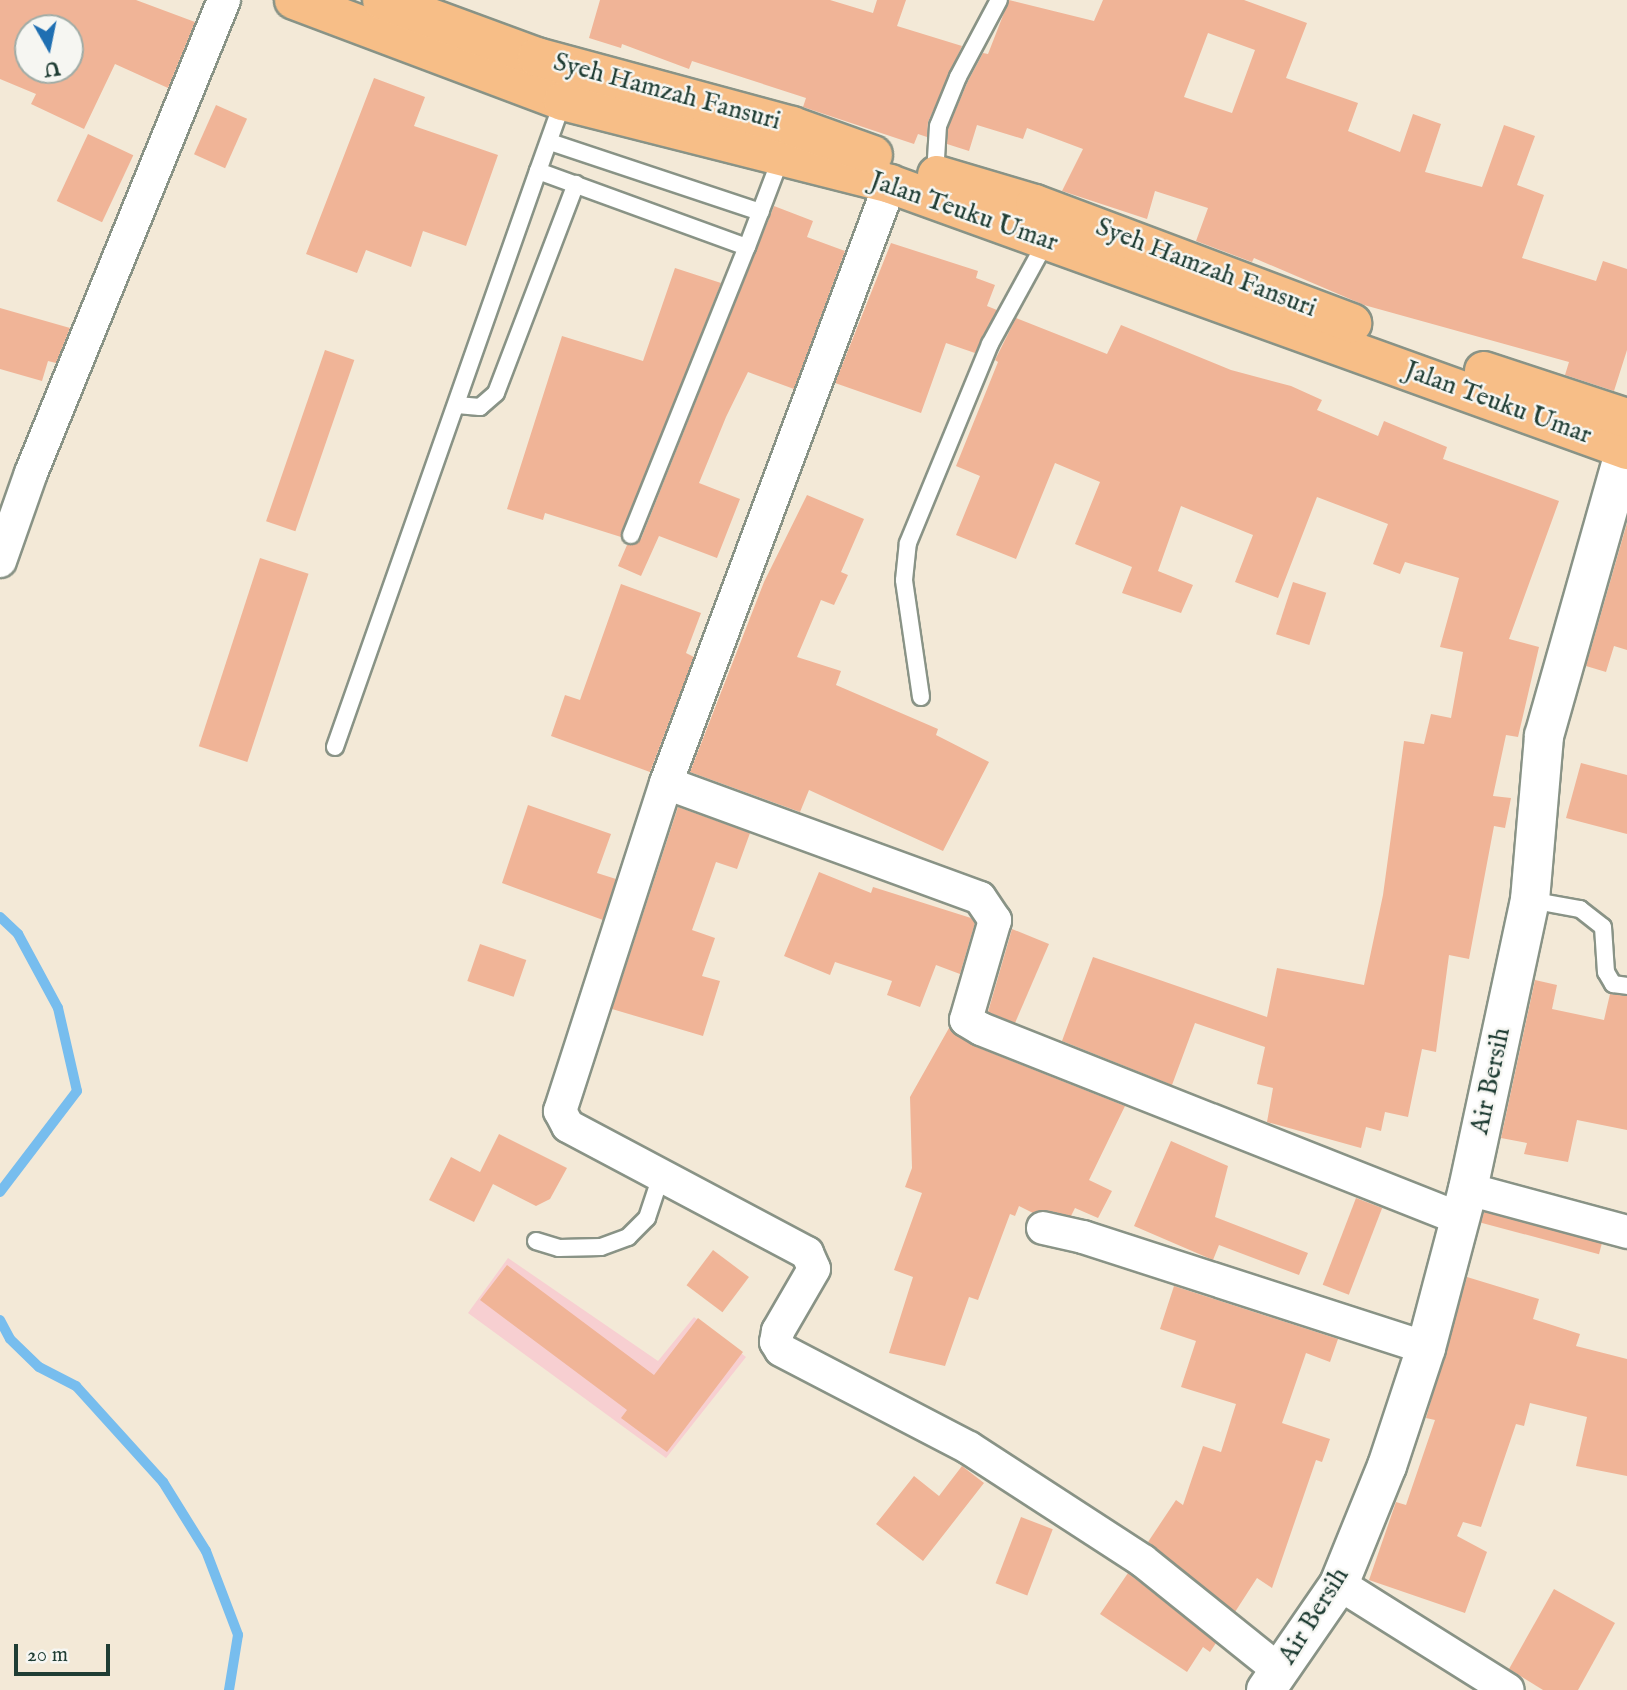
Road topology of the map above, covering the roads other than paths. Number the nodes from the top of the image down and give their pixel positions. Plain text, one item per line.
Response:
1 (224, 0) edge
2 (294, 0) edge
3 (382, 0) edge
4 (999, 0) edge
5 (563, 101) junction
6 (787, 141) junction
7 (550, 142) junction
8 (538, 171) junction
9 (935, 175) junction
10 (576, 184) junction
11 (890, 184) junction
12 (761, 212) junction
13 (1047, 240) junction
14 (747, 247) junction
15 (457, 405) junction
16 (1626, 440) edge
17 (631, 535) dead end
18 (0, 561) edge
19 (920, 697) dead end
20 (335, 747) dead end
21 (666, 783) junction
22 (1530, 900) junction
23 (1627, 986) edge
24 (661, 1176) junction
25 (1463, 1204) junction
26 (1043, 1228) dead end
27 (1627, 1231) edge
28 (536, 1241) dead end
29 (1426, 1348) junction
30 (1339, 1584) junction
31 (1273, 1681) edge
32 (1508, 1690) edge

1 - 18 street
2 - 5 highway, Jalan Teuku Umar
3 - 6 highway, Syeh Hamzah Fansuri
4 - 9 lane
5 - 6 highway, Jalan Teuku Umar
5 - 7 lane
6 - 9 highway, Syeh Hamzah Fansuri
6 - 11 highway, Jalan Teuku Umar
6 - 12 lane
7 - 8 lane
7 - 12 lane
8 - 10 lane
8 - 15 lane
9 - 16 highway, Syeh Hamzah Fansuri
10 - 14 lane
10 - 15 lane
11 - 13 highway, Jalan Teuku Umar
11 - 21 street
12 - 14 lane
13 - 16 highway, Jalan Teuku Umar
13 - 19 lane
14 - 17 lane
15 - 20 lane
16 - 22 street, Air Bersih
21 - 24 street
21 - 25 street
22 - 23 lane
22 - 25 street, Air Bersih
24 - 28 lane
24 - 31 street
25 - 27 street
25 - 29 street, Air Bersih
26 - 29 street
29 - 30 street, Air Bersih
30 - 31 street, Air Bersih
30 - 32 street

